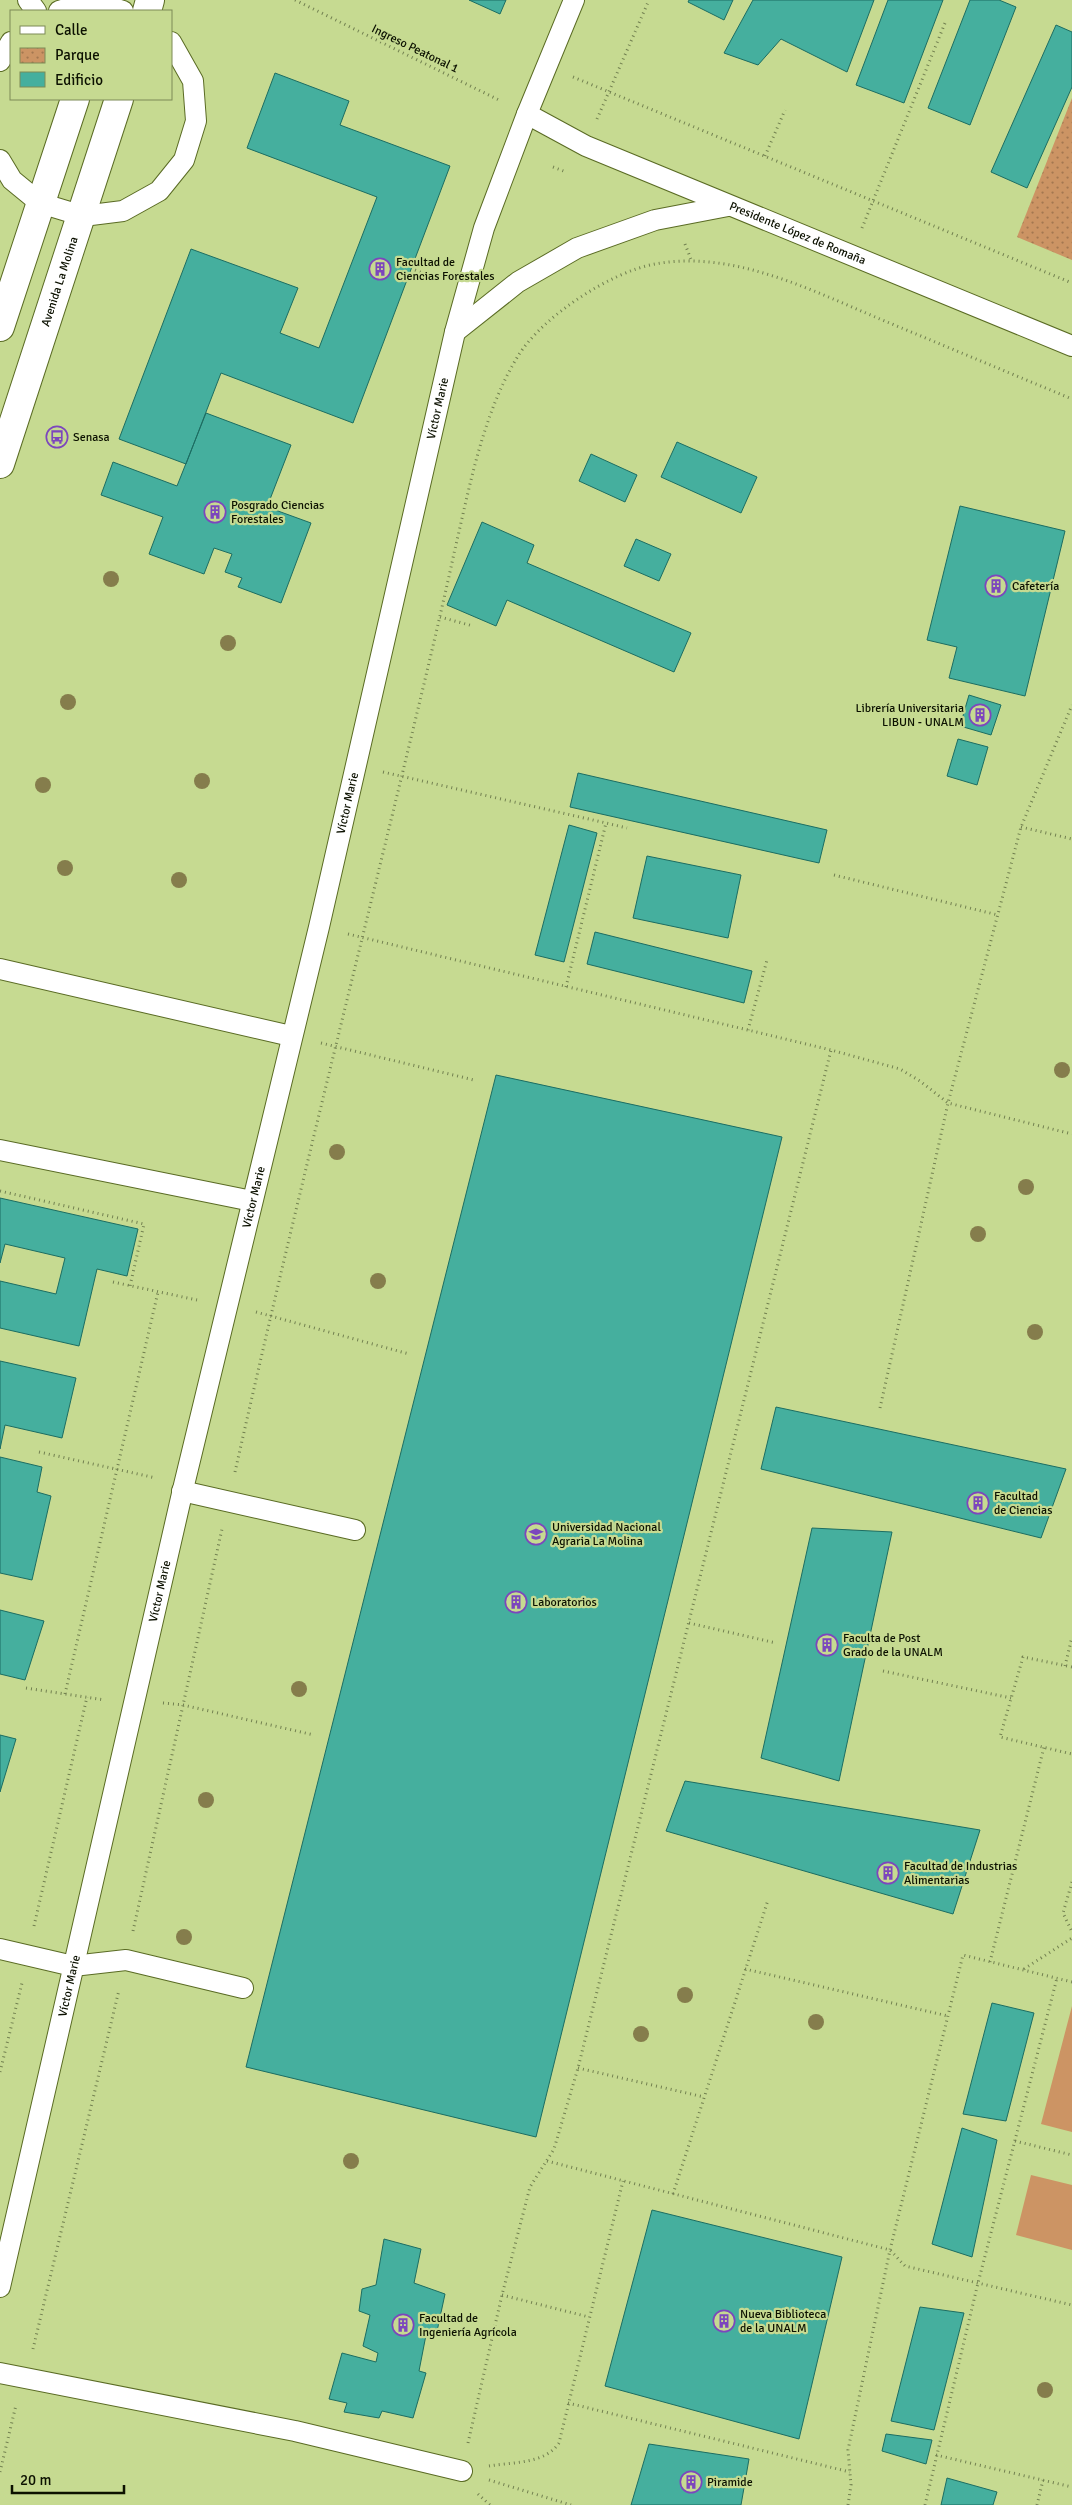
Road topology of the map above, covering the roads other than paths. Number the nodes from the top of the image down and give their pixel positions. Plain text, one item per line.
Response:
1 (574, 0) edge
2 (110, 7) edge
3 (62, 10) edge
4 (10, 44) edge
5 (172, 44) edge
6 (0, 61) edge
7 (75, 100) edge
8 (119, 100) edge
9 (527, 114) junction
10 (0, 160) edge
11 (40, 203) junction
12 (728, 206) junction
13 (83, 216) junction
14 (0, 327) edge
15 (456, 332) junction
16 (1072, 346) edge
17 (0, 464) edge
18 (0, 969) edge
19 (291, 1036) junction
20 (0, 1150) edge
21 (252, 1201) junction
22 (183, 1488) junction
23 (355, 1530) dead end
24 (0, 1949) edge
25 (73, 1966) junction
26 (243, 1988) dead end
27 (0, 2287) edge
28 (0, 2373) edge
29 (462, 2471) road end

1 - 9 lane, Víctor Marie
2 - 3 lane
4 - 6 lane
5 - 13 lane
7 - 11 main road
8 - 13 main road, Avenida La Molina
9 - 12 lane, Presidente López de Romaña
9 - 15 lane, Víctor Marie
10 - 11 lane
11 - 13 lane
11 - 14 main road
12 - 15 lane
12 - 16 lane, Presidente López de Romaña
13 - 17 main road, Avenida La Molina
15 - 19 lane, Víctor Marie
18 - 19 lane
19 - 21 lane, Víctor Marie
20 - 21 lane
21 - 22 lane, Víctor Marie
22 - 23 lane
22 - 25 lane, Víctor Marie
24 - 25 lane
25 - 26 lane
25 - 27 lane, Víctor Marie
28 - 29 lane

